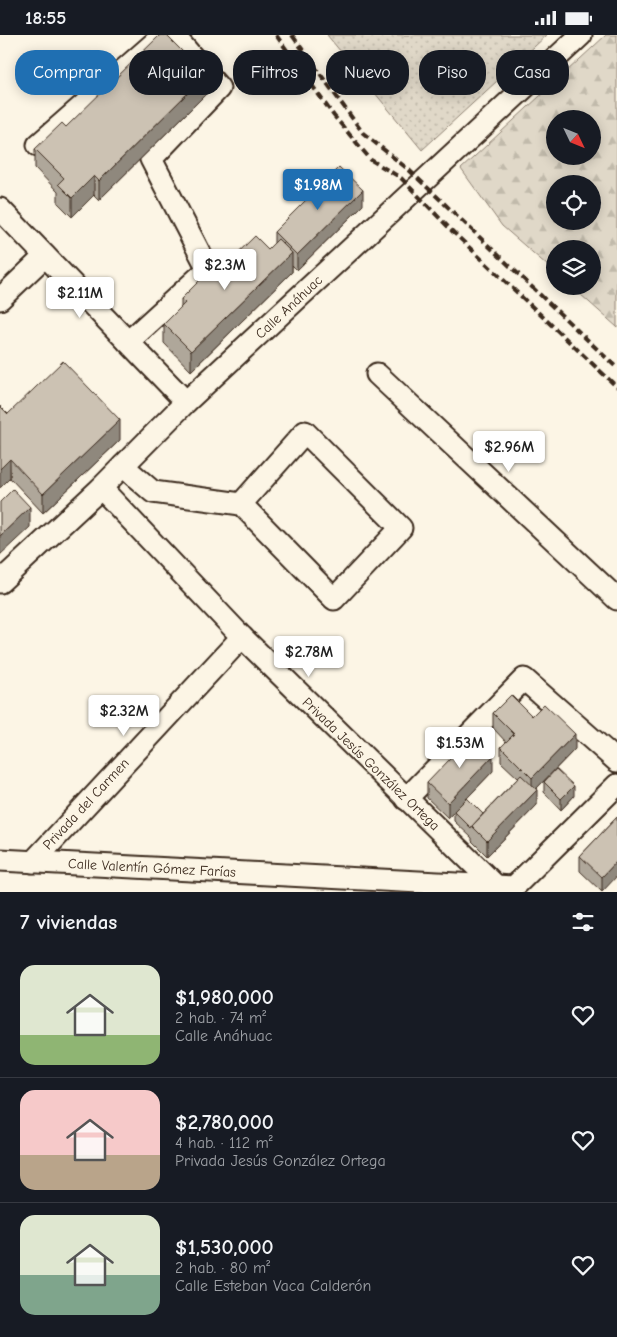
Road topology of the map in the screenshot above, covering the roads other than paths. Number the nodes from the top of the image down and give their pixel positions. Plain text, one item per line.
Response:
1 (581, 35) edge
2 (38, 145) edge
3 (0, 209) edge
4 (45, 256) junction
5 (0, 299) edge
6 (128, 342) junction
7 (377, 374) dead end
8 (186, 403) junction
9 (123, 466) junction
10 (100, 488) junction
11 (241, 504) junction
12 (0, 582) edge
13 (617, 599) edge
14 (242, 637) junction
15 (617, 761) edge
16 (617, 785) edge
17 (406, 799) junction
18 (0, 860) edge
19 (33, 862) junction
20 (506, 887) junction

1 - 8 street, Calle Anáhuac
2 - 6 street
3 - 4 street
4 - 5 street
4 - 6 street
6 - 8 street
7 - 13 street
8 - 9 street, Calle Anáhuac
9 - 10 street, Calle Anáhuac
9 - 11 street
10 - 12 street, Calle Anáhuac
10 - 14 street, Privada Jesús González Ortega
11 - 11 street
14 - 17 street, Privada Jesús González Ortega
14 - 19 street, Privada del Carmen
15 - 17 street
16 - 20 street
17 - 20 street, Privada Jesús González Ortega
18 - 19 street, Calle Valentín Gómez Farías
19 - 20 street, Calle Valentín Gómez Farías

